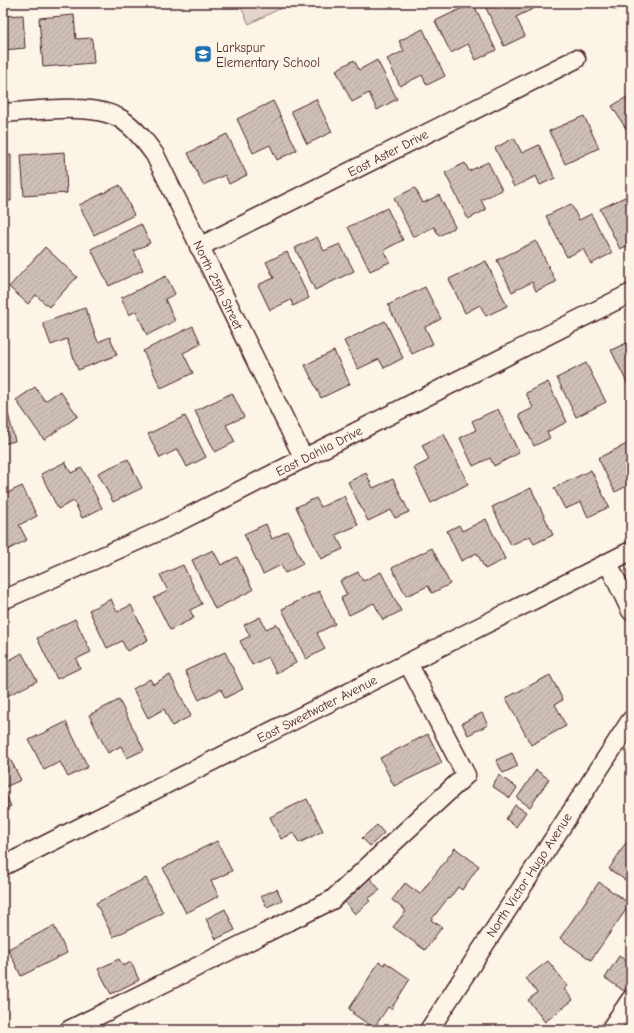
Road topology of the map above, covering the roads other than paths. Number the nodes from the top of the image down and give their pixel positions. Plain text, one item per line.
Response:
1 (576, 59) dead end
2 (3, 113) edge
3 (199, 247) junction
4 (631, 293) edge
5 (304, 459) junction
6 (631, 551) edge
7 (608, 563) junction
8 (3, 600) edge
9 (631, 611) edge
10 (408, 663) junction
11 (631, 720) edge
12 (3, 866) edge
13 (631, 999) edge
14 (70, 1030) edge
15 (429, 1030) edge
16 (610, 1030) edge

1 - 3 street, East Aster Drive
2 - 3 street, North 25th Street
3 - 5 street, North 25th Street
4 - 5 street, East Dahlia Drive
5 - 8 street, East Dahlia Drive
6 - 7 street, East Sweetwater Avenue
7 - 9 street
7 - 10 street, East Sweetwater Avenue
10 - 12 street, East Sweetwater Avenue
10 - 14 street
11 - 15 street, North Victor Hugo Avenue
13 - 16 street

